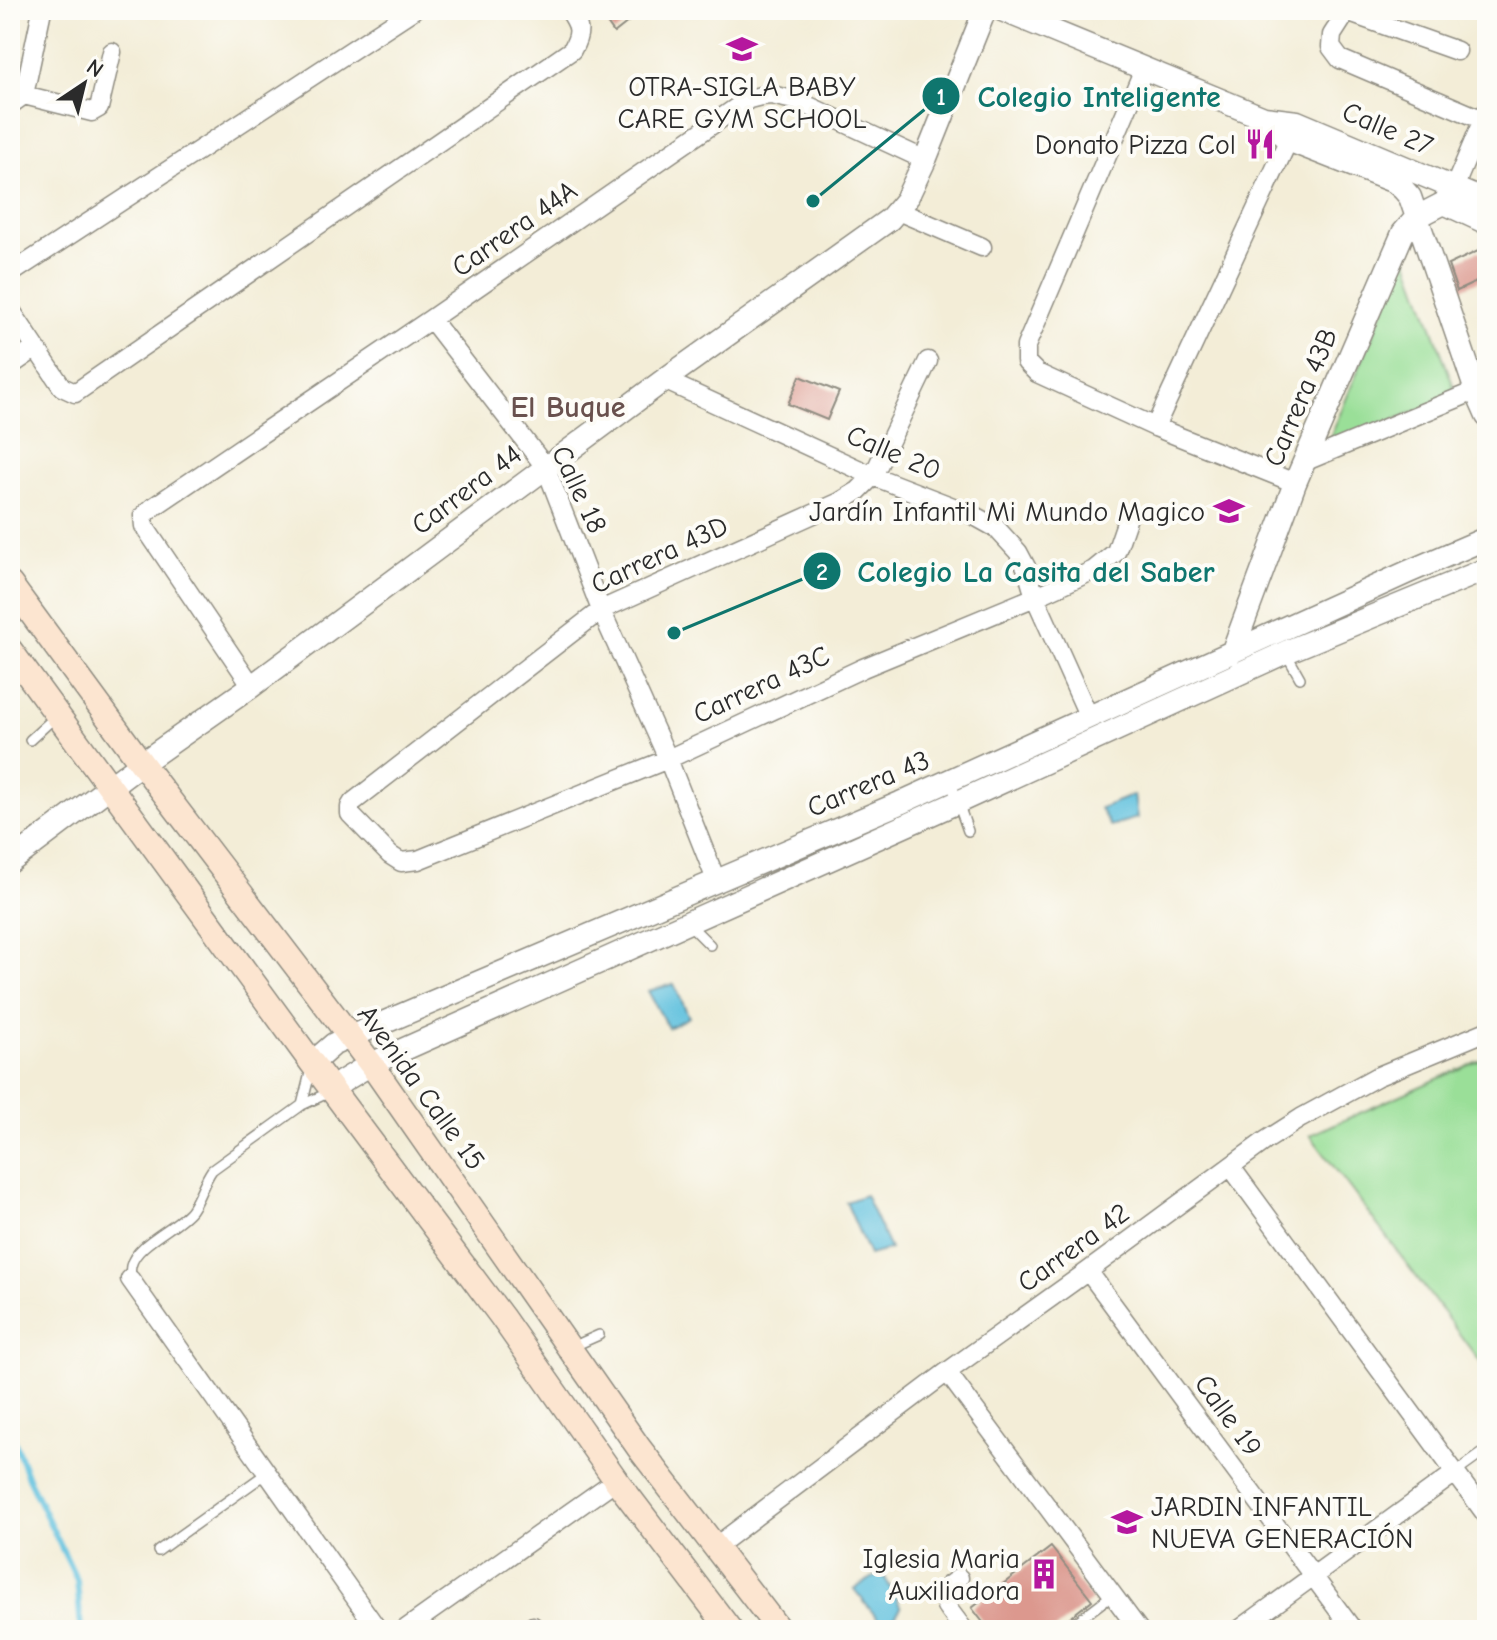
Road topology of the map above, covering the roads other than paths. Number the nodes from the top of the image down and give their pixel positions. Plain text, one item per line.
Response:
1 (42, 10) edge
2 (413, 10) edge
3 (569, 10) edge
4 (985, 10) edge
5 (1002, 10) edge
6 (1347, 11) edge
7 (1457, 51) dead end
8 (112, 52) dead end
9 (1144, 69) junction
10 (17, 100) edge
11 (1485, 115) edge
12 (1292, 131) junction
13 (925, 160) junction
14 (1449, 196) junction
15 (1487, 202) edge
16 (898, 211) junction
17 (1417, 217) junction
18 (1487, 223) edge
19 (982, 247) dead end
20 (10, 274) edge
21 (10, 309) edge
22 (431, 319) junction
23 (36, 348) junction
24 (928, 361) dead end
25 (10, 366) edge
26 (664, 380) junction
27 (1481, 389) edge
28 (1487, 416) edge
29 (1155, 427) junction
30 (1306, 461) junction
31 (546, 468) junction
32 (873, 476) junction
33 (1295, 483) junction
34 (1128, 517) dead end
35 (1487, 538) edge
36 (1486, 573) edge
37 (10, 584) edge
38 (1035, 597) junction
39 (601, 610) junction
40 (1276, 632) junction
41 (10, 650) edge
42 (1286, 652) junction
43 (1232, 653) junction
44 (1300, 678) dead end
45 (252, 686) junction
46 (57, 715) junction
47 (1089, 717) junction
48 (30, 740) dead end
49 (668, 759) junction
50 (142, 764) junction
51 (950, 780) junction
52 (110, 787) junction
53 (958, 802) junction
54 (968, 831) dead end
55 (390, 855) joint
56 (10, 862) edge
57 (716, 880) junction
58 (687, 922) junction
59 (710, 945) dead end
60 (1487, 1031) edge
61 (350, 1037) junction
62 (312, 1063) junction
63 (371, 1064) junction
64 (332, 1091) junction
65 (302, 1105) junction
66 (1231, 1167) junction
67 (1088, 1271) junction
68 (130, 1279) joint
69 (599, 1335) dead end
70 (569, 1348) junction
71 (947, 1372) junction
72 (1487, 1450) edge
73 (267, 1473) junction
74 (1455, 1473) junction
75 (616, 1480) junction
76 (1487, 1516) edge
77 (715, 1547) junction
78 (158, 1551) dead end
79 (1313, 1576) junction
80 (959, 1578) dead end
81 (1113, 1594) junction
82 (378, 1630) edge
83 (404, 1630) edge
84 (730, 1630) edge
85 (779, 1630) edge
86 (964, 1630) edge
87 (1066, 1630) edge
88 (1139, 1630) edge
89 (1239, 1630) edge
90 (1353, 1630) edge

1 - 10 street
2 - 20 street
3 - 23 street
4 - 13 street, Carrera 44
5 - 9 street, Calle 27
6 - 7 street
6 - 11 street
8 - 10 street
9 - 12 street, Calle 27
9 - 29 street
11 - 14 street
12 - 14 street, Calle 27
12 - 17 street, Calle 27
12 - 29 street
13 - 16 street, Carrera 44
13 - 22 street, Carrera 44A
14 - 15 street, Calle 27
14 - 17 street, Carrera 43B
14 - 18 street, Calle 27
16 - 19 street
16 - 26 street, Carrera 44
17 - 27 street
17 - 30 street, Carrera 43B
21 - 23 street
22 - 31 street, Calle 18
22 - 45 street, Carrera 44A
23 - 25 street
24 - 32 street, Carrera 43D
26 - 31 street, Carrera 44
26 - 32 street, Calle 20
27 - 28 street
27 - 30 street
29 - 33 street
30 - 33 street, Carrera 43B
31 - 39 street, Calle 18
31 - 45 street, Carrera 44
32 - 38 street, Calle 20
32 - 39 street, Carrera 43D
33 - 43 street, Carrera 43B
34 - 38 street, Carrera 43C
35 - 40 street, Carrera 43
36 - 42 street, Carrera 43
37 - 50 main road, Avenida Calle 15
38 - 47 street, Calle 20
38 - 49 street, Carrera 43C
39 - 49 street, Calle 18
39 - 55 street, Carrera 43D
40 - 42 lane
40 - 43 street, Carrera 43
41 - 46 main road
42 - 44 lane
42 - 53 street, Carrera 43
43 - 47 street, Carrera 43
45 - 50 street, Carrera 44
46 - 48 lane
46 - 52 main road
47 - 51 street, Carrera 43
49 - 55 street, Carrera 43C
49 - 57 street, Calle 18
50 - 52 street, Carrera 44
50 - 61 main road, Avenida Calle 15
51 - 53 lane
51 - 57 street, Carrera 43
52 - 56 street, Carrera 44
52 - 62 main road
53 - 54 lane
53 - 58 street, Carrera 43
57 - 61 street, Carrera 43
58 - 59 lane
58 - 63 street, Carrera 43
60 - 66 street, Carrera 42
61 - 62 street, Carrera 43
61 - 63 main road, Avenida Calle 15
62 - 64 main road
62 - 65 lane
63 - 64 street, Carrera 43
63 - 70 main road, Avenida Calle 15
64 - 65 lane, Carrera 43
64 - 75 main road
65 - 68 lane, Carrera 43
66 - 67 street, Carrera 42
66 - 74 street
67 - 71 street, Carrera 42
67 - 79 street, Calle 19
68 - 73 street
69 - 70 lane
70 - 77 main road, Avenida Calle 15
71 - 77 street, Carrera 42
71 - 81 street
72 - 74 lane
73 - 78 lane
73 - 82 street
74 - 76 street
74 - 79 street
75 - 83 street
75 - 84 main road
77 - 85 main road, Avenida Calle 15
79 - 89 street
79 - 90 street, Calle 19
80 - 86 street
81 - 87 lane
81 - 88 street

